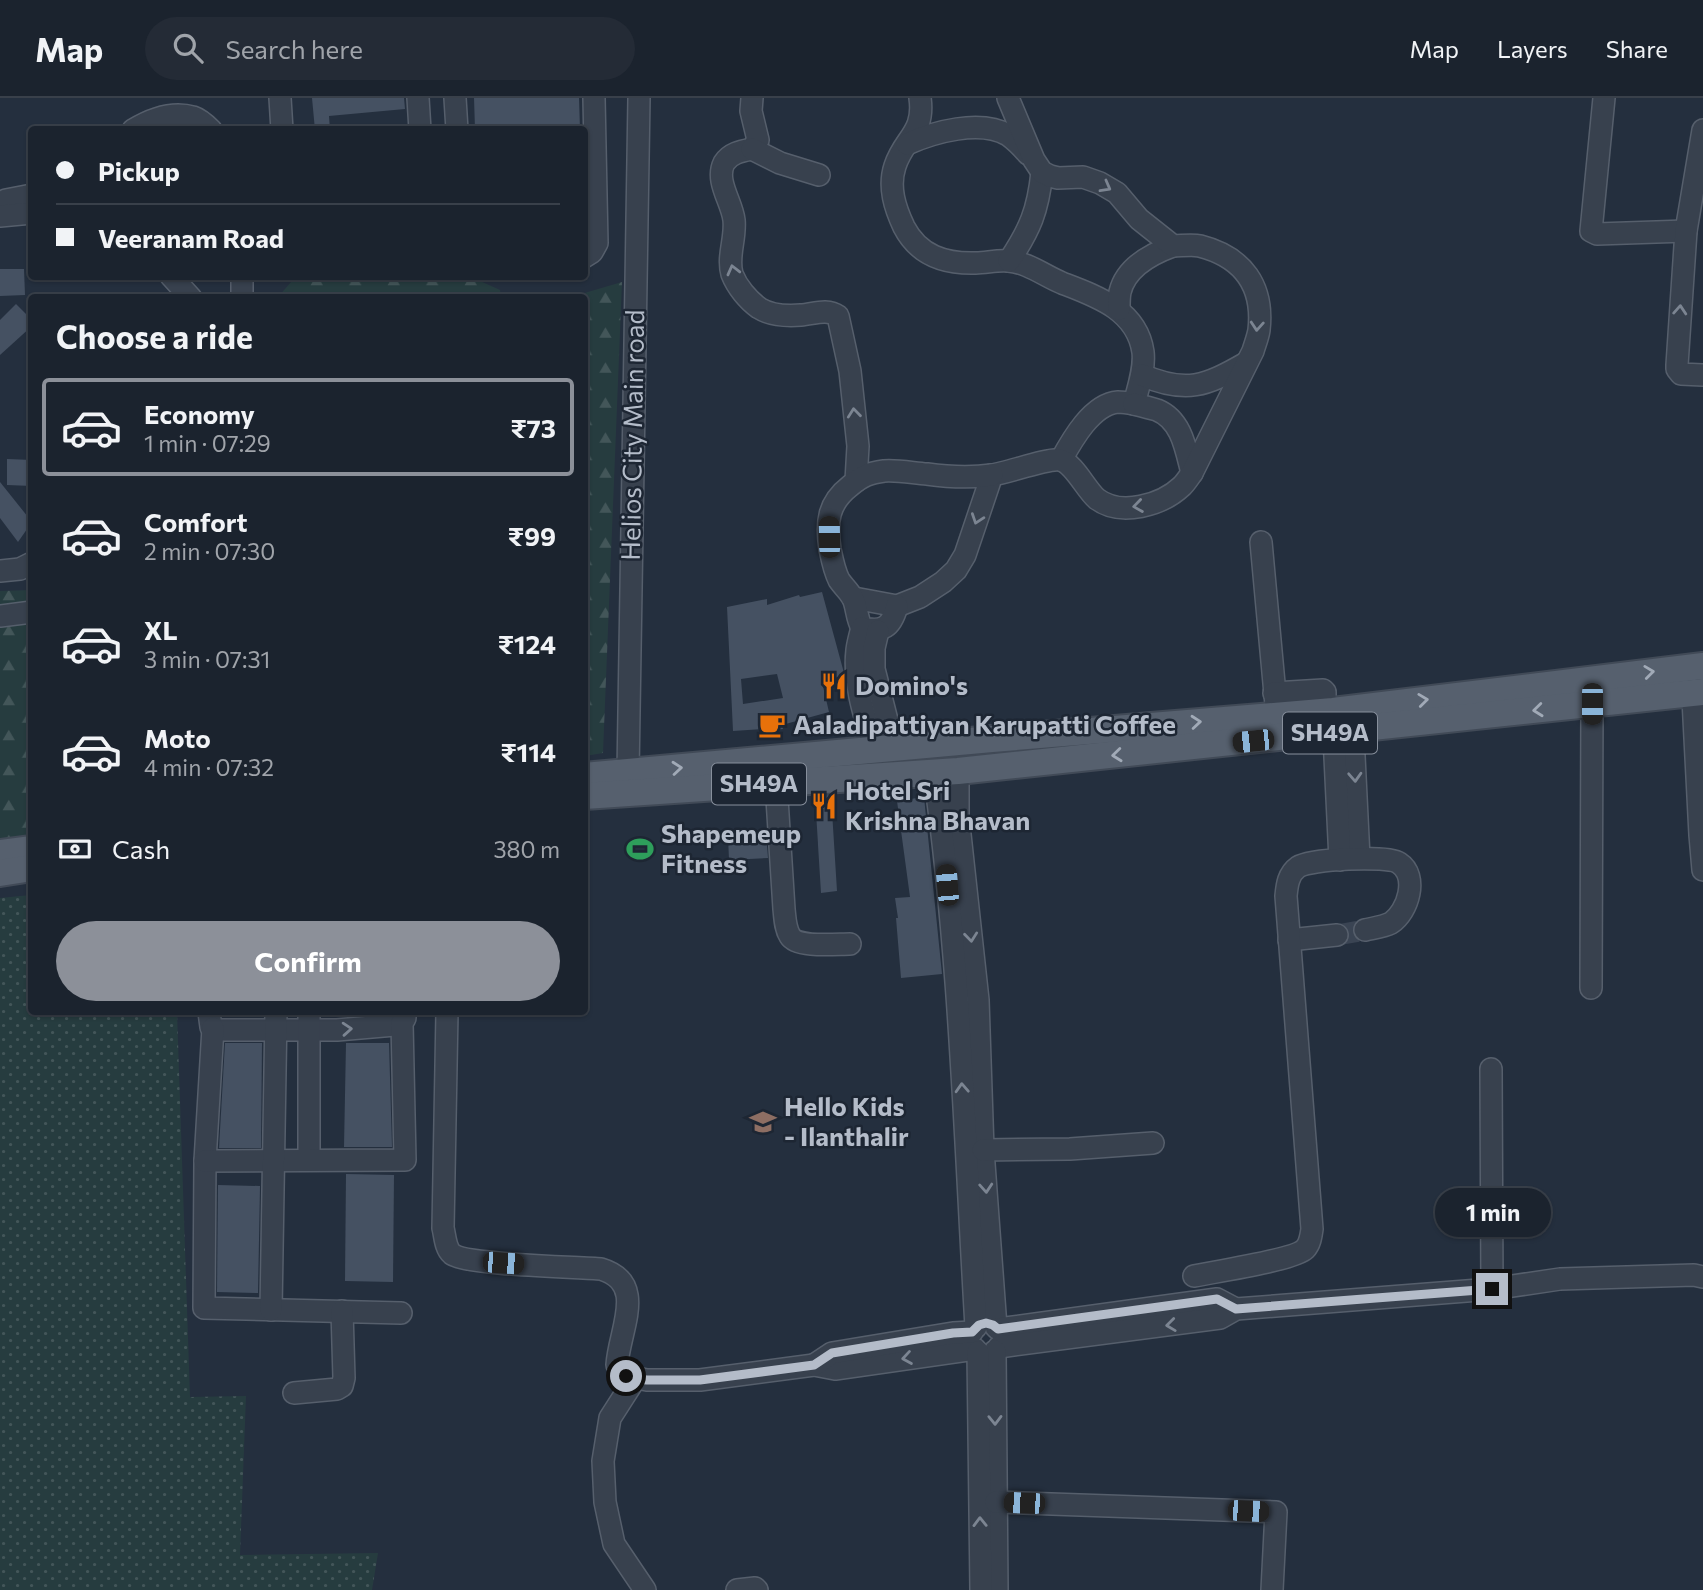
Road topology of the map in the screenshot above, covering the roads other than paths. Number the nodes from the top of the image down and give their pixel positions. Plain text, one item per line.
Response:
1 (281, 98) edge
2 (418, 98) edge
3 (455, 98) edge
4 (594, 98) edge
5 (639, 98) edge
6 (752, 98) edge
7 (920, 98) edge
8 (1008, 98) edge
9 (1604, 98) edge
10 (139, 126) edge
11 (206, 126) edge
12 (282, 126) edge
13 (420, 126) edge
14 (457, 126) edge
15 (1703, 130) edge
16 (907, 144) junction
17 (752, 149) junction
18 (1038, 166) junction
19 (819, 175) dead end
20 (28, 196) edge
21 (0, 204) edge
22 (28, 213) edge
23 (0, 216) edge
24 (1686, 231) junction
25 (1173, 246) junction
26 (588, 254) edge
27 (1009, 261) junction
28 (175, 280) edge
29 (187, 294) edge
30 (1119, 309) junction
31 (1246, 363) junction
32 (1142, 375) junction
33 (1703, 375) edge
34 (1135, 404) junction
35 (1061, 460) junction
36 (1192, 473) junction
37 (992, 475) junction
38 (856, 481) junction
39 (1261, 542) dead end
40 (28, 565) edge
41 (0, 571) edge
42 (853, 598) junction
43 (897, 606) junction
44 (28, 612) edge
45 (0, 616) edge
46 (869, 629) junction
47 (1698, 666) edge
48 (1697, 693) edge
49 (1275, 704) junction
50 (1592, 704) junction
51 (1339, 719) junction
52 (884, 749) junction
53 (946, 772) junction
54 (628, 773) junction
55 (588, 776) edge
56 (776, 783) junction
57 (588, 796) edge
58 (28, 850) edge
59 (0, 853) edge
60 (1350, 859) junction
61 (28, 869) edge
62 (1703, 870) edge
63 (0, 873) edge
64 (1365, 930) tunnel mouth
65 (1337, 935) tunnel mouth
66 (1289, 940) junction
67 (850, 944) dead end
68 (1591, 988) dead end
69 (447, 1015) edge
70 (403, 1017) edge
71 (211, 1020) edge
72 (309, 1020) edge
73 (276, 1021) edge
74 (1491, 1069) dead end
75 (973, 1122) junction
76 (1153, 1143) dead end
77 (984, 1150) junction
78 (275, 1160) junction
79 (309, 1160) junction
80 (205, 1161) junction
81 (1194, 1276) dead end
82 (1703, 1277) edge
83 (1492, 1289) junction
84 (271, 1310) junction
85 (342, 1311) junction
86 (401, 1312) dead end
87 (980, 1340) junction
88 (635, 1379) junction
89 (293, 1393) dead end
90 (996, 1502) junction
91 (645, 1590) edge
92 (737, 1590) edge
93 (757, 1590) edge
94 (981, 1590) edge
95 (998, 1590) edge
96 (1272, 1590) edge

1 - 12 street
2 - 13 street
3 - 14 street
4 - 26 street
5 - 54 street, Helios City Main road
6 - 17 street
7 - 16 street
8 - 18 street
9 - 24 street
10 - 11 street
15 - 24 street
16 - 18 street
16 - 27 street
17 - 19 street
38 -> 17 street
18 -> 25 street
18 - 27 street
20 - 21 street
22 - 23 street
33 -> 24 street
25 - 30 street
25 -> 31 street
27 - 30 street
28 - 29 street
30 - 32 street
31 - 32 street
31 - 36 street
32 - 34 street
34 - 35 street
34 - 36 street
36 -> 35 street
35 - 37 street
37 - 38 street
37 -> 43 street
38 - 42 street
39 - 49 street
40 - 41 street
42 - 43 street
42 - 46 street
43 - 46 street
44 - 45 street
46 - 52 street
47 - 48 street
51 -> 47 main road, SH49A
48 - 50 main road, SH49A
48 - 62 street
49 - 51 main road, SH49A
52 -> 49 main road, SH49A
50 -> 51 main road, SH49A
50 - 68 street
51 -> 53 main road, SH49A
51 - 60 street
54 -> 52 main road, SH49A
53 - 56 main road, SH49A
53 - 75 street
54 - 55 main road, SH49A
56 - 57 main road, SH49A
56 - 67 street
58 - 59 main road
60 - 64 street
60 - 66 street
61 - 63 main road
65 - 66 street
66 - 81 street
69 - 88 street
72 -> 70 street
70 - 79 street
71 - 73 street
71 - 80 street
72 - 73 street
72 - 79 street
73 - 78 street
74 - 83 street
75 - 77 street
75 - 87 street
76 - 77 street
77 -> 87 street
78 - 79 street
78 - 80 street
78 - 84 street
80 - 84 street
82 - 83 street
83 - 87 street
84 - 85 street
85 - 86 street
85 - 89 street
87 - 88 street
87 -> 90 street
94 -> 87 street
88 - 91 street
90 - 95 street
90 - 96 street
92 - 93 street

